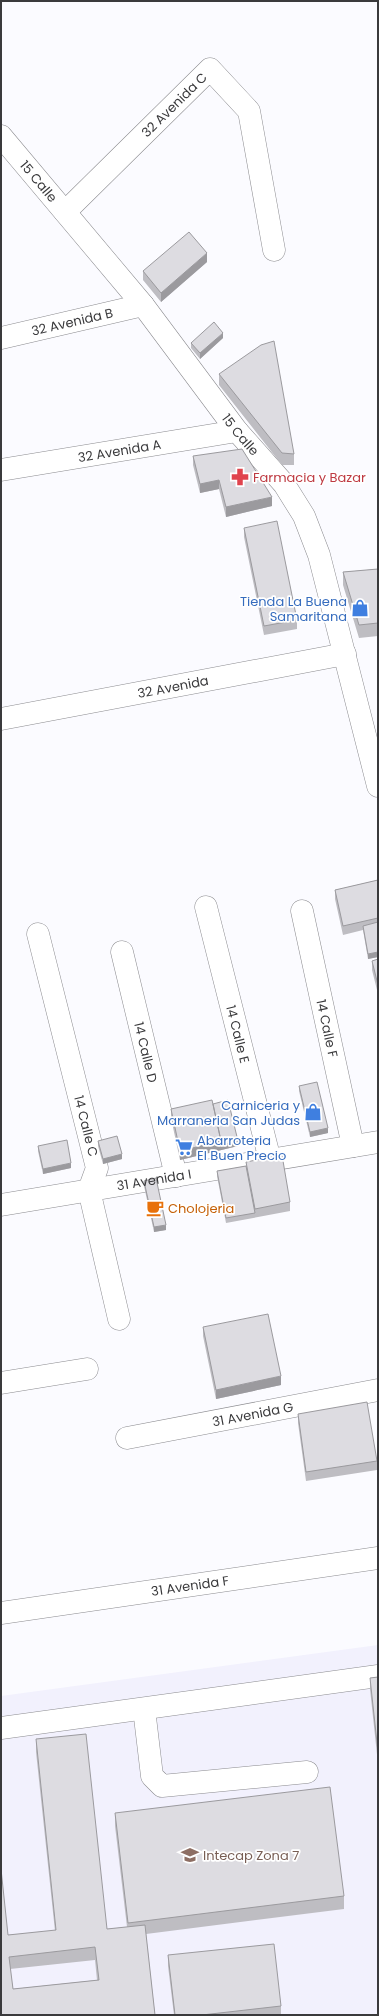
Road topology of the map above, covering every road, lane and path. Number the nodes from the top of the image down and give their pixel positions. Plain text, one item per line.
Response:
1 (1, 136) edge
2 (65, 212) junction
3 (274, 250) dead end
4 (143, 305) junction
5 (1, 338) edge
6 (237, 431) junction
7 (1, 470) edge
8 (345, 654) junction
9 (1, 718) edge
10 (372, 736) edge
11 (378, 786) edge
12 (206, 907) dead end
13 (302, 911) dead end
14 (38, 934) dead end
15 (122, 952) dead end
16 (378, 1142) edge
17 (353, 1146) junction
18 (270, 1160) junction
19 (176, 1176) junction
20 (89, 1190) junction
21 (1, 1205) edge
22 (119, 1319) dead end
23 (87, 1369) dead end
24 (1, 1383) edge
25 (378, 1390) edge
26 (127, 1438) dead end
27 (378, 1558) edge
28 (1, 1612) edge
29 (378, 1676) edge
30 (144, 1708) junction
31 (1, 1728) edge
32 (307, 1772) dead end

1 - 2 street, 15 Calle
2 - 3 street, 32 Avenida C
2 - 4 street, 15 Calle
4 - 5 street, 32 Avenida B
4 - 6 street, 15 Calle
6 - 7 street, 32 Avenida A
6 - 8 street, 15 Calle
8 - 9 street, 32 Avenida
8 - 10 street, 15 Calle
10 - 11 street, 15 Calle
12 - 18 street, 14 Calle E
13 - 17 street, 14 Calle F
14 - 20 street, 14 Calle C
15 - 19 street, 14 Calle D
16 - 17 street, 31 Avenida I
17 - 18 street, 31 Avenida I
18 - 19 street, 31 Avenida I
19 - 20 street, 31 Avenida I
20 - 21 street, 31 Avenida I
20 - 22 street
23 - 24 street
25 - 26 street, 31 Avenida G
27 - 28 street, 31 Avenida F
29 - 30 street
30 - 31 street
30 - 32 street

